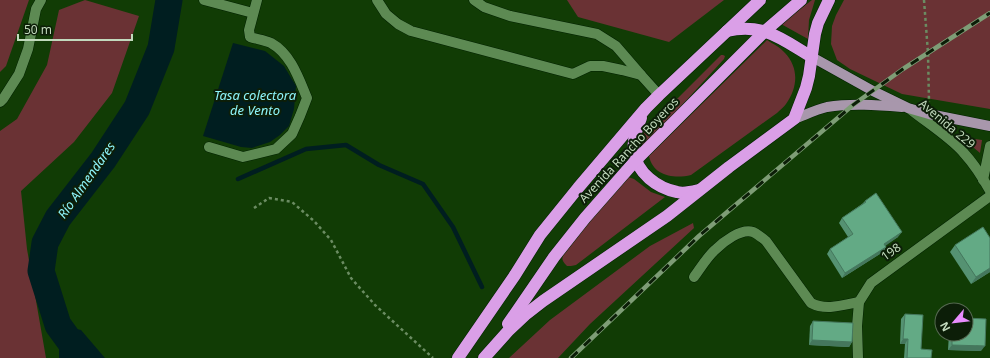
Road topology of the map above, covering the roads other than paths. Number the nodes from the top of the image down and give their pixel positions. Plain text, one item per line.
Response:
1 (41, 0) edge
2 (204, 0) edge
3 (257, 0) edge
4 (377, 0) edge
5 (474, 0) edge
6 (760, 0) edge
7 (801, 0) edge
8 (829, 0) edge
9 (254, 14) junction
10 (727, 31) junction
11 (765, 31) junction
12 (812, 57) junction
13 (641, 75) junction
14 (660, 95) junction
15 (0, 102) edge
16 (646, 108) junction
17 (908, 108) junction
18 (794, 120) junction
19 (990, 126) edge
20 (990, 146) edge
21 (209, 147) dead end
22 (636, 160) junction
23 (984, 180) junction
24 (700, 190) junction
25 (990, 191) edge
26 (990, 196) edge
27 (694, 277) dead end
28 (859, 302) junction
29 (458, 358) edge
30 (484, 358) edge
31 (858, 358) edge

1 - 15 street
2 - 9 street
3 - 9 street
4 - 13 street
5 - 13 street
6 - 10 highway, Avenida Rancho Boyeros
7 - 11 highway, Avenida Rancho Boyeros
8 - 12 highway
9 - 21 street
10 - 11 highway
10 - 14 highway, Avenida Rancho Boyeros
11 - 12 highway
11 - 22 highway, Avenida Rancho Boyeros
12 - 17 main road
12 - 18 highway
13 - 14 street
14 - 16 highway, Avenida Rancho Boyeros
16 - 22 highway
16 - 29 highway, Avenida Rancho Boyeros
17 - 18 main road
17 - 19 main road
17 - 23 street, Avenida 229
18 - 24 highway
20 - 23 street, Avenida 229
22 - 24 highway
22 - 30 highway, Avenida Rancho Boyeros
23 - 25 street, Avenida 229
24 - 30 highway
26 - 28 street, 198
27 - 28 street
28 - 31 street, 198

